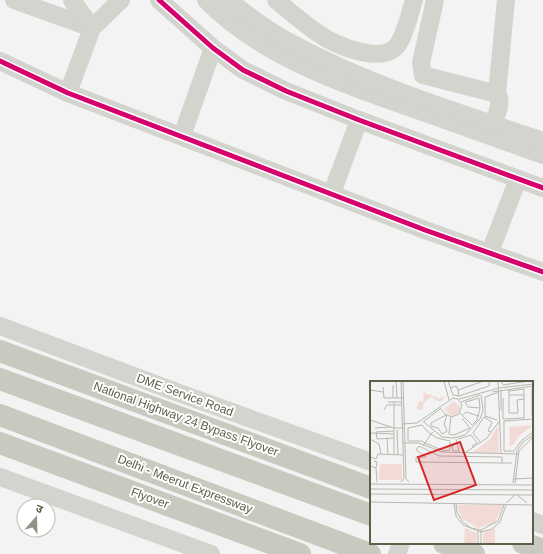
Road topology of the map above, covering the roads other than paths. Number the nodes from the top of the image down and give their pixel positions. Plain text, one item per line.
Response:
1 (14, 0) edge
2 (72, 0) edge
3 (121, 0) edge
4 (206, 0) edge
5 (228, 0) edge
6 (276, 0) edge
7 (414, 0) edge
8 (435, 0) edge
9 (506, 0) edge
10 (161, 1) edge
11 (92, 28) junction
12 (213, 48) junction
13 (0, 61) edge
14 (68, 93) junction
15 (497, 94) junction
16 (359, 120) junction
17 (494, 124) junction
18 (182, 136) junction
19 (543, 141) edge
20 (543, 154) edge
21 (518, 179) junction
22 (543, 188) edge
23 (332, 193) junction
24 (490, 252) junction
25 (543, 272) edge
26 (0, 326) edge
27 (0, 351) edge
28 (0, 379) edge
29 (0, 415) edge
30 (0, 443) edge
31 (370, 462) edge
32 (0, 478) edge
33 (370, 488) edge
34 (370, 515) edge
35 (533, 521) edge
36 (543, 526) edge
37 (401, 544) edge
38 (447, 544) edge
39 (526, 544) edge
40 (366, 549) edge
41 (543, 550) edge
42 (211, 554) edge
43 (300, 554) edge
44 (397, 554) edge
45 (474, 554) edge

1 - 11 street
2 - 11 street
3 - 11 street
4 - 20 street
5 - 17 street
6 - 7 street
8 - 15 street
9 - 15 street
10 - 12 street
11 - 14 street
12 - 16 street
12 - 18 street
13 - 14 street
14 - 18 street
15 - 17 street
16 - 21 street
16 - 23 street
17 - 19 street
18 - 23 street
21 - 22 street
21 - 24 street
23 - 24 street
24 - 25 street
26 - 31 street, DME Service Road
27 - 33 highway, National Highway 24 Bypass Flyover
28 - 34 highway
29 - 40 highway, Delhi - Meerut Expressway
30 - 43 highway, Flyover
32 - 42 street
35 - 36 street
37 - 44 street
38 - 45 highway
39 - 41 highway

